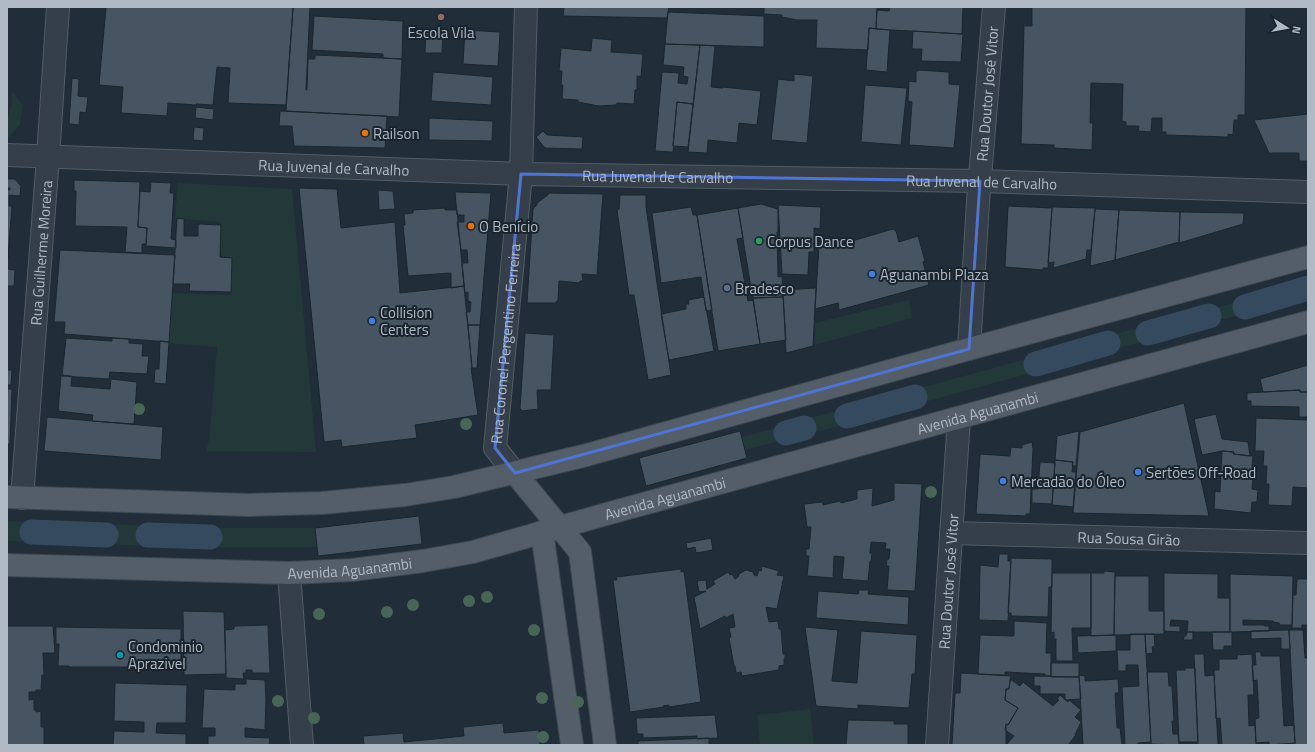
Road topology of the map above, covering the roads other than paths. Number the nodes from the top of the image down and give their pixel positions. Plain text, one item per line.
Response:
1 (58, 7) edge
2 (526, 7) edge
3 (994, 7) edge
4 (7, 156) edge
5 (48, 157) junction
6 (521, 174) junction
7 (980, 181) junction
8 (1308, 192) edge
9 (1308, 257) edge
10 (1308, 322) edge
11 (969, 349) junction
12 (958, 418) junction
13 (514, 473) junction
14 (14, 497) edge
15 (551, 530) junction
16 (951, 533) junction
17 (1308, 543) edge
18 (7, 565) edge
19 (289, 573) junction
20 (302, 745) edge
21 (572, 745) edge
22 (605, 745) edge
23 (937, 745) edge

1 - 5 street, Rua Guilherme Moreira
2 - 6 street, Rua Coronel Pergentino Ferreira
3 - 7 street, Rua Doutor José Vitor
4 - 5 street, Rua Juvenal de Carvalho
5 - 6 street, Rua Juvenal de Carvalho
5 - 14 street, Rua Guilherme Moreira
6 - 7 street, Rua Juvenal de Carvalho
6 - 13 street, Rua Coronel Pergentino Ferreira
7 - 8 street, Rua Juvenal de Carvalho
7 - 11 street, Rua Doutor José Vitor
9 - 11 main road
10 - 12 main road, Avenida Aguanambi
11 - 13 main road
12 - 15 main road, Avenida Aguanambi
12 - 16 street, Rua Doutor José Vitor
13 - 14 main road
13 - 15 main road, Rua Coronel Pergentino Ferreira
15 - 19 main road, Avenida Aguanambi
15 - 21 main road
15 - 22 main road, Rua Coronel Pergentino Ferreira
16 - 17 street, Rua Sousa Girão
16 - 23 street, Rua Doutor José Vitor
18 - 19 main road, Avenida Aguanambi
19 - 20 street

